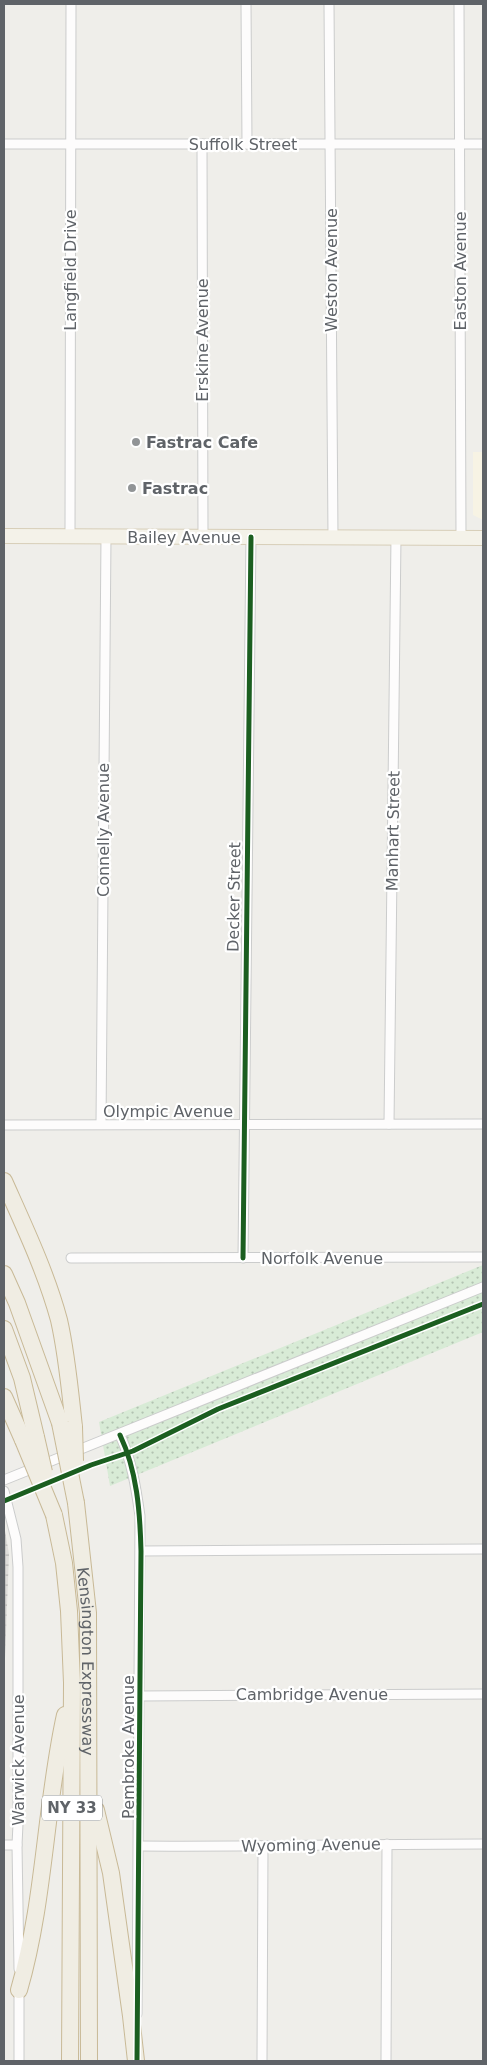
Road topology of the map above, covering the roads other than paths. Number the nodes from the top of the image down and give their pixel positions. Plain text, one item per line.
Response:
1 (71, 4) edge
2 (246, 4) edge
3 (330, 4) edge
4 (459, 4) edge
5 (4, 144) edge
6 (70, 144) junction
7 (202, 144) junction
8 (247, 144) junction
9 (330, 144) junction
10 (459, 144) junction
11 (483, 144) edge
12 (4, 536) edge
13 (70, 537) junction
14 (106, 537) junction
15 (203, 537) junction
16 (251, 537) junction
17 (332, 537) junction
18 (396, 537) junction
19 (461, 538) junction
20 (483, 538) edge
21 (4, 1124) edge
22 (101, 1124) junction
23 (245, 1124) junction
24 (389, 1124) junction
25 (483, 1124) edge
26 (4, 1181) edge
27 (483, 1257) edge
28 (71, 1258) dead end
29 (243, 1258) junction
30 (4, 1274) edge
31 (483, 1287) edge
32 (4, 1329) edge
33 (4, 1397) edge
34 (67, 1425) junction
35 (120, 1435) junction
36 (29, 1438) junction
37 (4, 1480) edge
38 (4, 1491) edge
39 (483, 1549) edge
40 (142, 1551) junction
41 (72, 1683) junction
42 (483, 1694) edge
43 (140, 1696) junction
44 (90, 1786) junction
45 (386, 1844) junction
46 (483, 1844) edge
47 (4, 1845) edge
48 (17, 1845) junction
49 (140, 1846) junction
50 (263, 1847) junction
51 (19, 1990) junction
52 (19, 2061) edge
53 (70, 2061) edge
54 (89, 2061) edge
55 (136, 2061) edge
56 (262, 2061) edge
57 (386, 2061) edge

1 - 6 street, Langfield Drive
2 - 8 street
3 - 9 street, Weston Avenue
4 - 10 street, Easton Avenue
5 - 6 street, Suffolk Street
6 - 7 street, Suffolk Street
6 - 13 street, Langfield Drive
7 - 8 street, Suffolk Street
7 - 15 street, Erskine Avenue
8 - 9 street, Suffolk Street
9 - 10 street, Suffolk Street
9 - 17 street, Weston Avenue
10 - 11 street, Suffolk Street
10 - 19 street, Easton Avenue
12 - 13 main road, Bailey Avenue
13 - 14 main road, Bailey Avenue
14 - 15 main road, Bailey Avenue
14 - 22 street, Connelly Avenue
15 - 16 main road, Bailey Avenue
16 - 17 main road, Bailey Avenue
16 - 23 street, Decker Street
17 - 18 main road, Bailey Avenue
18 - 19 main road, Bailey Avenue
18 - 24 street, Manhart Street
19 - 20 main road, Bailey Avenue
21 - 22 street, Olympic Avenue
22 - 23 street, Olympic Avenue
23 - 24 street, Olympic Avenue
23 - 29 street, Decker Street
24 - 25 street, Olympic Avenue
26 - 34 highway
27 - 29 street, Norfolk Avenue
28 - 29 street, Norfolk Avenue
30 - 34 highway
31 - 35 street
32 - 36 highway
33 - 36 highway
34 - 44 highway, Kensington Expressway / NY 33, bridge
35 - 37 street
35 - 40 street, Pembroke Avenue
36 - 41 highway, Kensington Expressway / NY 33, bridge
38 - 48 street, Warwick Avenue
39 - 40 street
40 - 43 street, Pembroke Avenue
41 - 51 highway
41 - 53 highway, Kensington Expressway / NY 33
42 - 43 street, Cambridge Avenue
43 - 49 street, Pembroke Avenue
44 - 54 highway, Kensington Expressway / NY 33
44 - 55 highway
45 - 46 street, Wyoming Avenue
45 - 50 street, Wyoming Avenue
45 - 57 street
47 - 48 street
48 - 51 street, Warwick Avenue
49 - 50 street, Wyoming Avenue
49 - 55 street, Pembroke Avenue
50 - 56 street
51 - 52 street, Warwick Avenue

